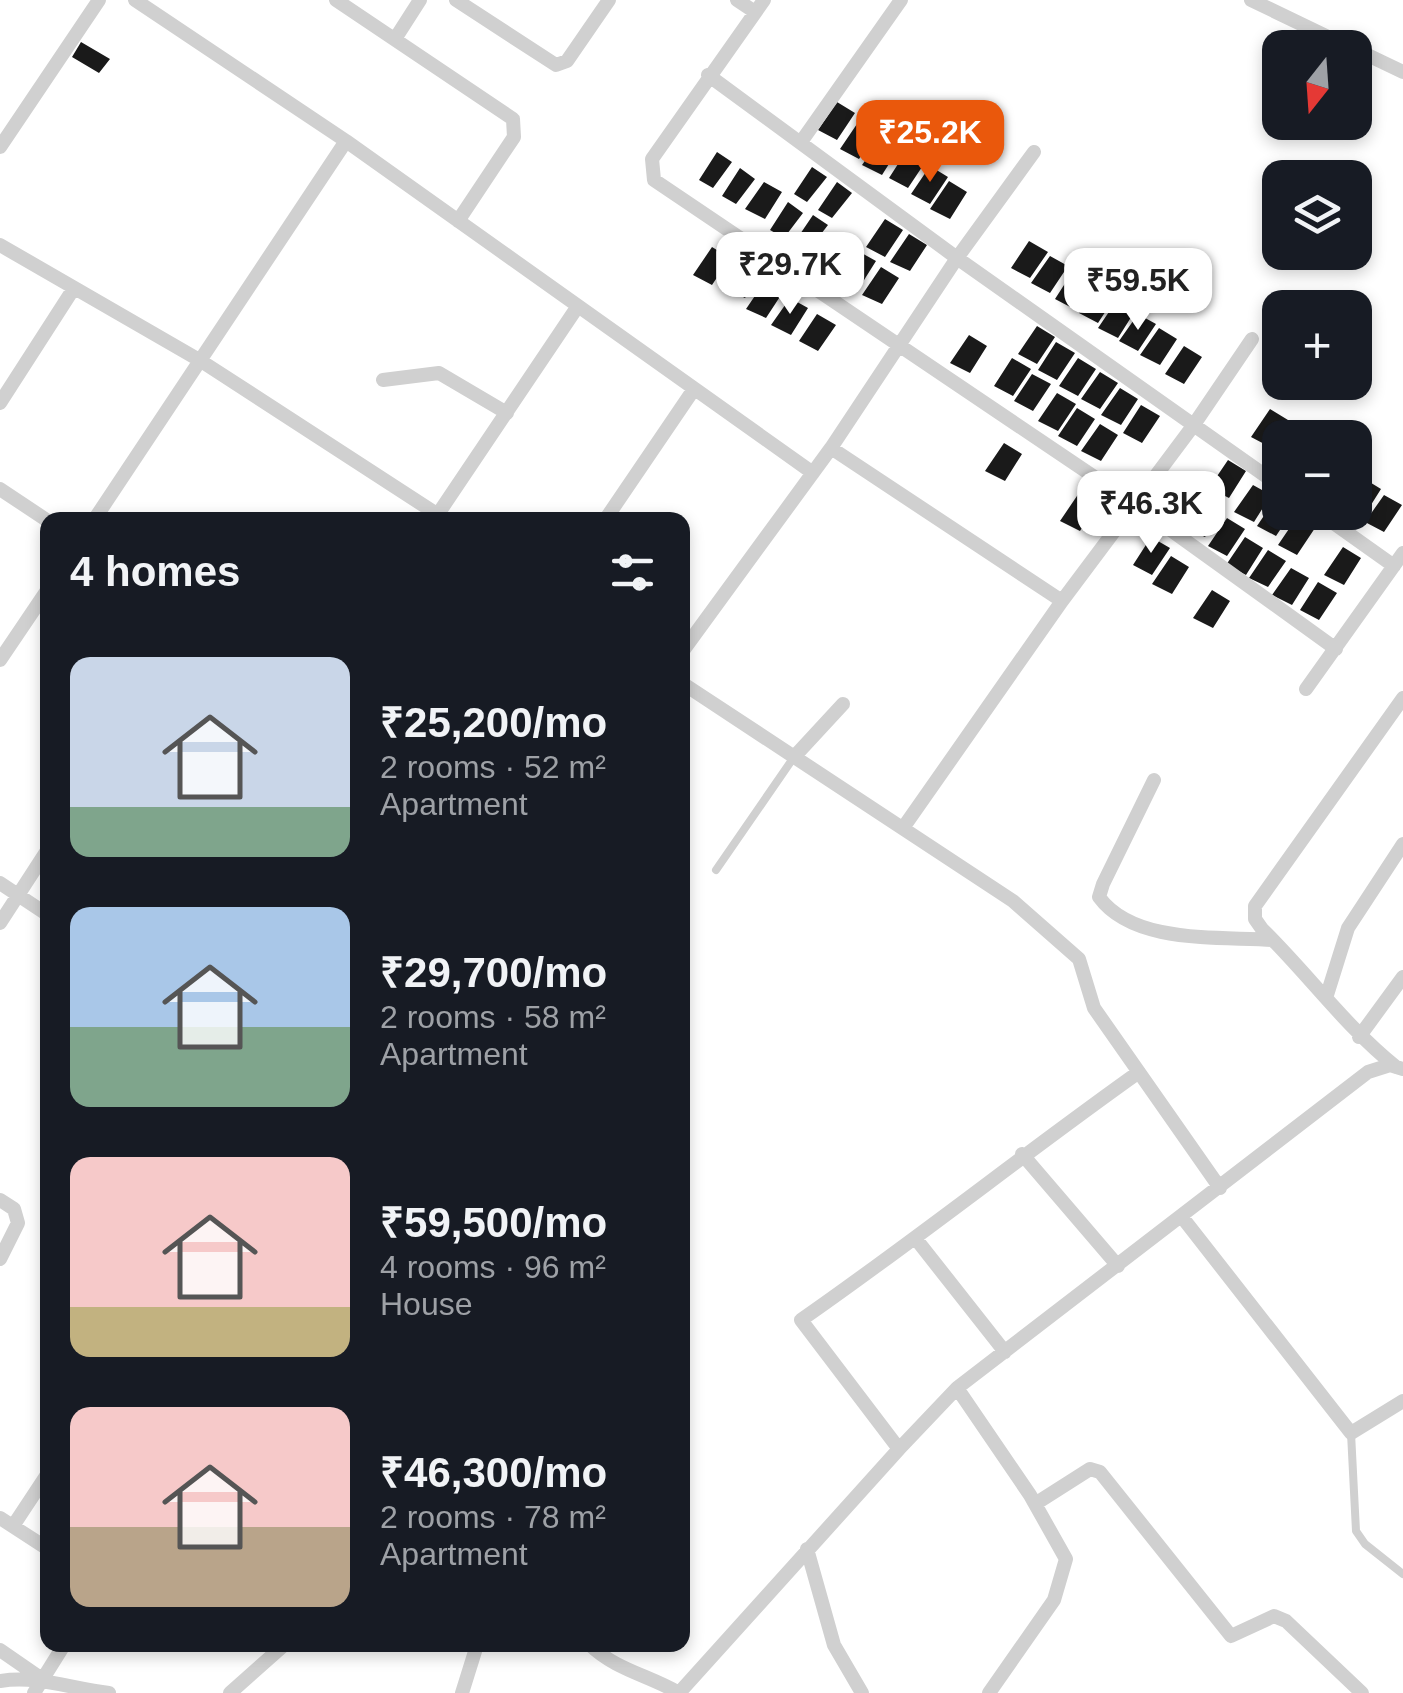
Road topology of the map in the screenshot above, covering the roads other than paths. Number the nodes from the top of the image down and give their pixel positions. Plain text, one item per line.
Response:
1 (99, 0) edge
2 (135, 0) edge
3 (336, 0) edge
4 (420, 0) edge
5 (456, 0) edge
6 (609, 0) edge
7 (737, 0) edge
8 (901, 0) edge
9 (1252, 0) edge
10 (760, 6) edge
11 (1315, 30) edge
12 (394, 38) junction
13 (1372, 57) edge
14 (1403, 72) edge
15 (708, 75) junction
16 (346, 142) junction
17 (801, 142) junction
18 (0, 147) edge
19 (1034, 152) dead end
20 (458, 221) junction
21 (0, 245) edge
22 (957, 258) junction
23 (74, 288) junction
24 (578, 306) junction
25 (1252, 339) dead end
26 (898, 348) junction
27 (201, 361) junction
28 (383, 380) dead end
29 (694, 388) junction
30 (0, 403) edge
31 (506, 413) junction
32 (1193, 426) junction
33 (831, 448) junction
34 (813, 473) junction
35 (1262, 474) edge
36 (0, 489) edge
37 (1136, 505) junction
38 (99, 512) edge
39 (431, 512) edge
40 (444, 512) edge
41 (610, 512) edge
42 (40, 516) edge
43 (1348, 530) edge
44 (1399, 560) edge
45 (1062, 601) junction
46 (40, 609) edge
47 (690, 641) edge
48 (1336, 649) junction
49 (2, 653) edge
50 (690, 688) edge
51 (1306, 689) dead end
52 (1403, 698) edge
53 (844, 704) dead end
54 (794, 757) junction
55 (1154, 780) dead end
56 (903, 828) junction
57 (1403, 844) edge
58 (40, 861) edge
59 (716, 870) dead end
60 (0, 883) edge
61 (18, 895) junction
62 (40, 910) edge
63 (0, 923) edge
64 (1274, 940) junction
65 (1403, 976) edge
66 (1326, 995) junction
67 (1359, 1037) junction
68 (1400, 1068) edge
69 (1138, 1072) junction
70 (1022, 1154) junction
71 (1220, 1188) junction
72 (0, 1200) edge
73 (1182, 1217) junction
74 (916, 1239) junction
75 (0, 1259) edge
76 (1118, 1266) junction
77 (1004, 1352) junction
78 (957, 1388) junction
79 (1403, 1401) edge
80 (1351, 1433) junction
81 (899, 1449) junction
82 (40, 1482) edge
83 (1035, 1504) junction
84 (6, 1522) edge
85 (40, 1543) edge
86 (807, 1549) junction
87 (1403, 1574) edge
88 (0, 1650) edge
89 (60, 1652) edge
90 (276, 1652) edge
91 (475, 1652) edge
92 (597, 1652) edge
93 (0, 1681) edge
94 (42, 1684) edge
95 (68, 1693) edge
96 (109, 1693) edge
97 (230, 1693) edge
98 (462, 1693) edge
99 (679, 1693) edge
100 (862, 1693) edge
101 (989, 1693) edge
102 (1362, 1693) edge

1 - 18 street
2 - 16 street
3 - 12 street
4 - 12 street
5 - 6 street
7 - 10 street
8 - 17 street
9 - 11 street
10 - 15 street
12 - 20 street
13 - 14 street
15 - 17 street
15 - 26 street
16 - 20 street
16 - 27 street
17 - 22 street
19 - 22 street
20 - 24 street
21 - 23 street
22 - 26 street
22 - 32 street
23 - 27 street
23 - 30 street
24 - 29 street
24 - 31 street
25 - 32 street
26 - 33 street
26 - 37 street
27 - 38 street
27 - 39 street
28 - 31 street
29 - 34 street
29 - 41 street
31 - 40 street
32 - 35 street
32 - 37 street
33 - 34 street
33 - 45 street
34 - 47 street
36 - 42 street
37 - 45 street
37 - 48 street
43 - 44 street
44 - 48 street
45 - 56 street
46 - 49 street
48 - 51 street
50 - 54 street
52 - 64 street
53 - 54 street
54 - 56 street
54 - 59 lane
55 - 64 street
56 - 69 street
57 - 66 street
58 - 61 street
60 - 61 street
61 - 62 street
61 - 63 street
64 - 66 street
65 - 67 street
66 - 67 street
67 - 68 street
68 - 71 street
69 - 70 street
69 - 71 street
70 - 74 street
70 - 76 street
71 - 73 street
72 - 75 street
73 - 76 street
73 - 80 street
74 - 77 street
74 - 81 street
76 - 77 street
77 - 78 street
78 - 81 street
78 - 83 street
79 - 80 street
80 - 87 lane
81 - 86 street
82 - 84 street
83 - 101 street
83 - 102 street
84 - 85 street
86 - 99 street
86 - 100 street
88 - 94 street
89 - 94 street
90 - 97 street
91 - 98 street
92 - 99 street
93 - 94 street
94 - 95 street
94 - 96 street

